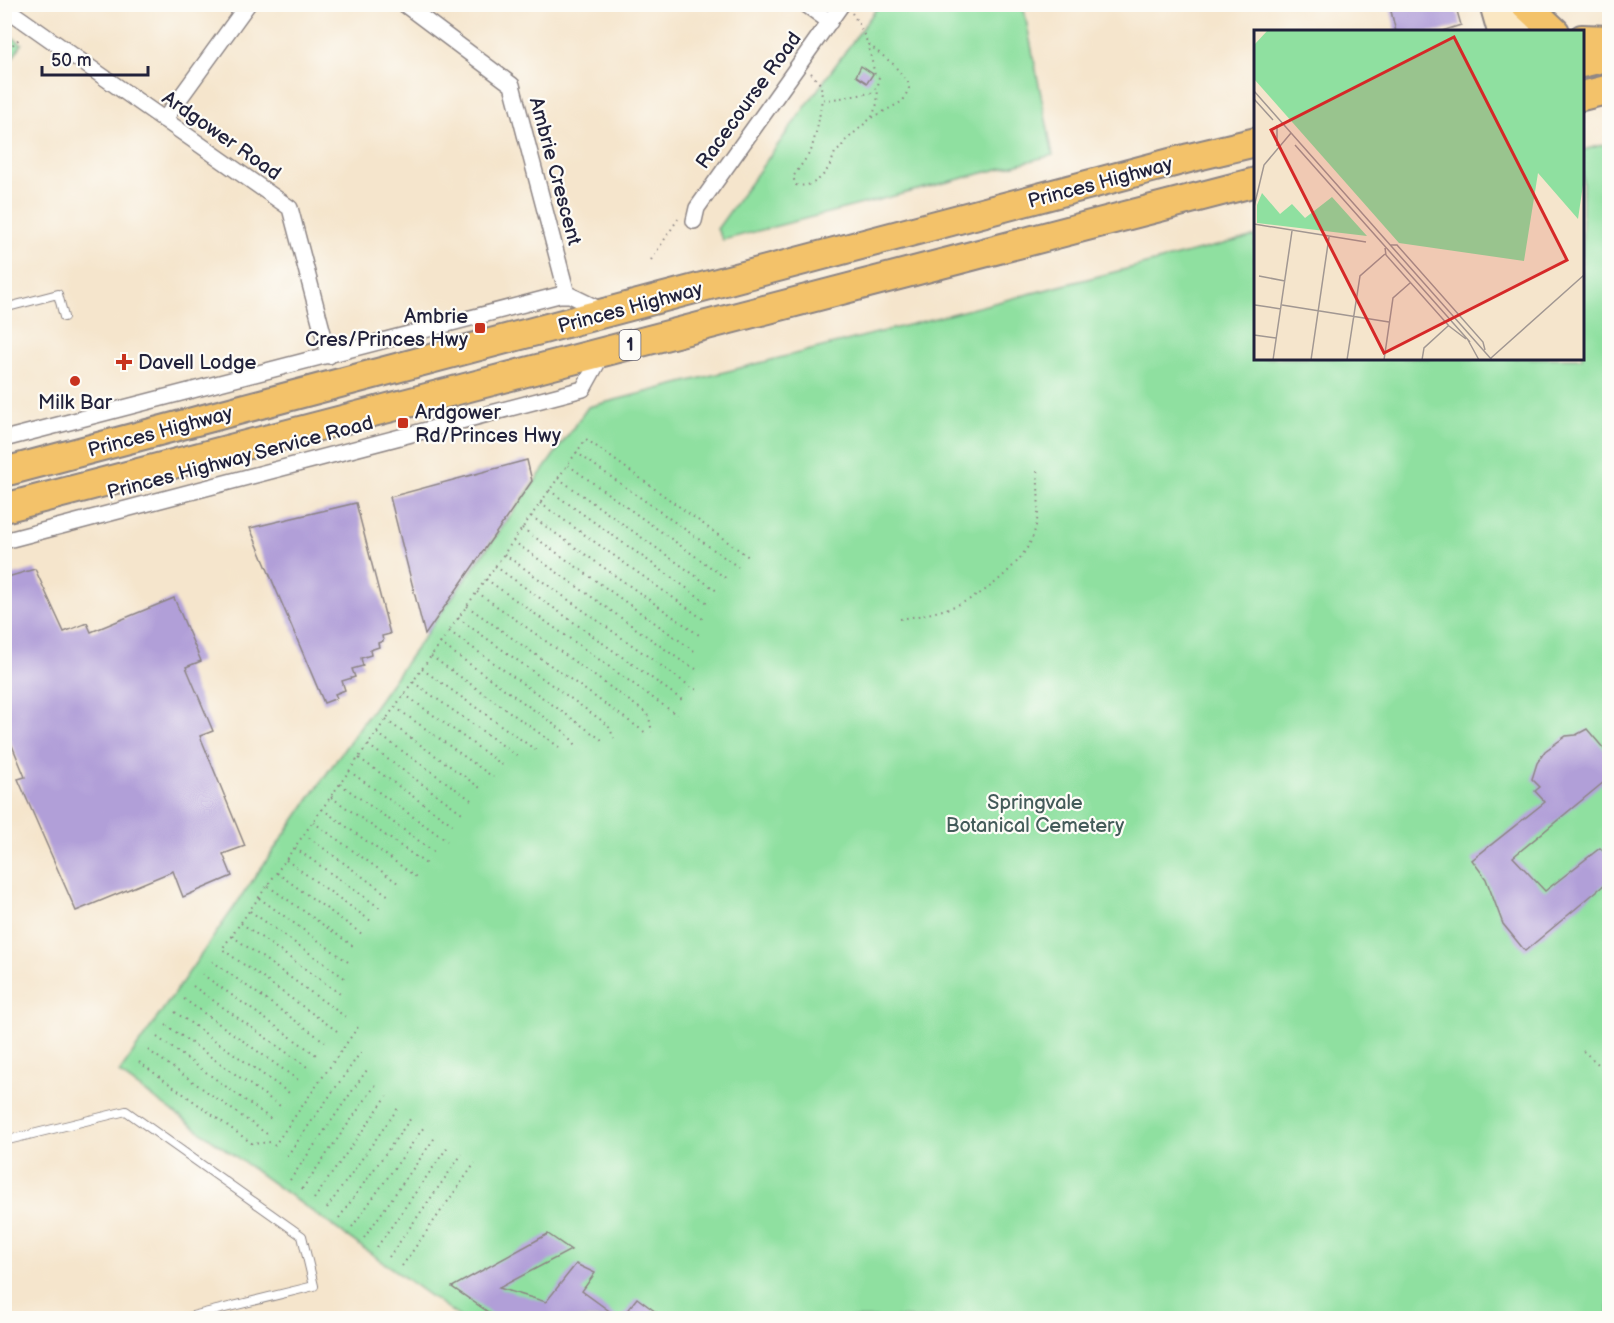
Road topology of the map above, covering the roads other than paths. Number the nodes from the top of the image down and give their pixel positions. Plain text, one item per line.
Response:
1 (248, 4) edge
2 (404, 4) edge
3 (805, 4) edge
4 (1491, 4) edge
5 (1512, 4) edge
6 (1525, 4) edge
7 (4, 7) edge
8 (846, 8) edge
9 (830, 22) junction
10 (1498, 30) edge
11 (1519, 30) edge
12 (1553, 30) edge
13 (1584, 39) edge
14 (1610, 40) edge
15 (1610, 56) edge
16 (1584, 62) edge
17 (1610, 89) edge
18 (1584, 96) edge
19 (164, 120) junction
20 (1254, 142) edge
21 (1254, 183) edge
22 (686, 220) road end
23 (567, 294) junction
24 (4, 308) edge
25 (609, 313) junction
26 (64, 317) dead end
27 (604, 351) junction
28 (329, 356) junction
29 (4, 439) edge
30 (4, 472) edge
31 (4, 508) edge
32 (4, 541) edge
33 (4, 1141) edge
34 (184, 1318) edge

1 - 19 street
2 - 23 street, Ambrie Crescent
3 - 9 street
4 - 10 main road
5 - 11 main road
6 - 12 highway
7 - 19 street, Ardgower Road
8 - 9 street, Racecourse Road
9 - 22 street, Racecourse Road
13 - 14 highway
15 - 16 highway
17 - 18 highway
19 - 28 street, Ardgower Road
20 - 25 highway, Princes Highway / 1
21 - 27 highway, Princes Highway / 1
23 - 25 street
23 - 28 street
24 - 26 lane
25 - 30 highway, Princes Highway / 1
27 - 31 highway, Princes Highway / 1
27 - 32 street, Princes Highway Service Road
28 - 29 street
33 - 34 lane

